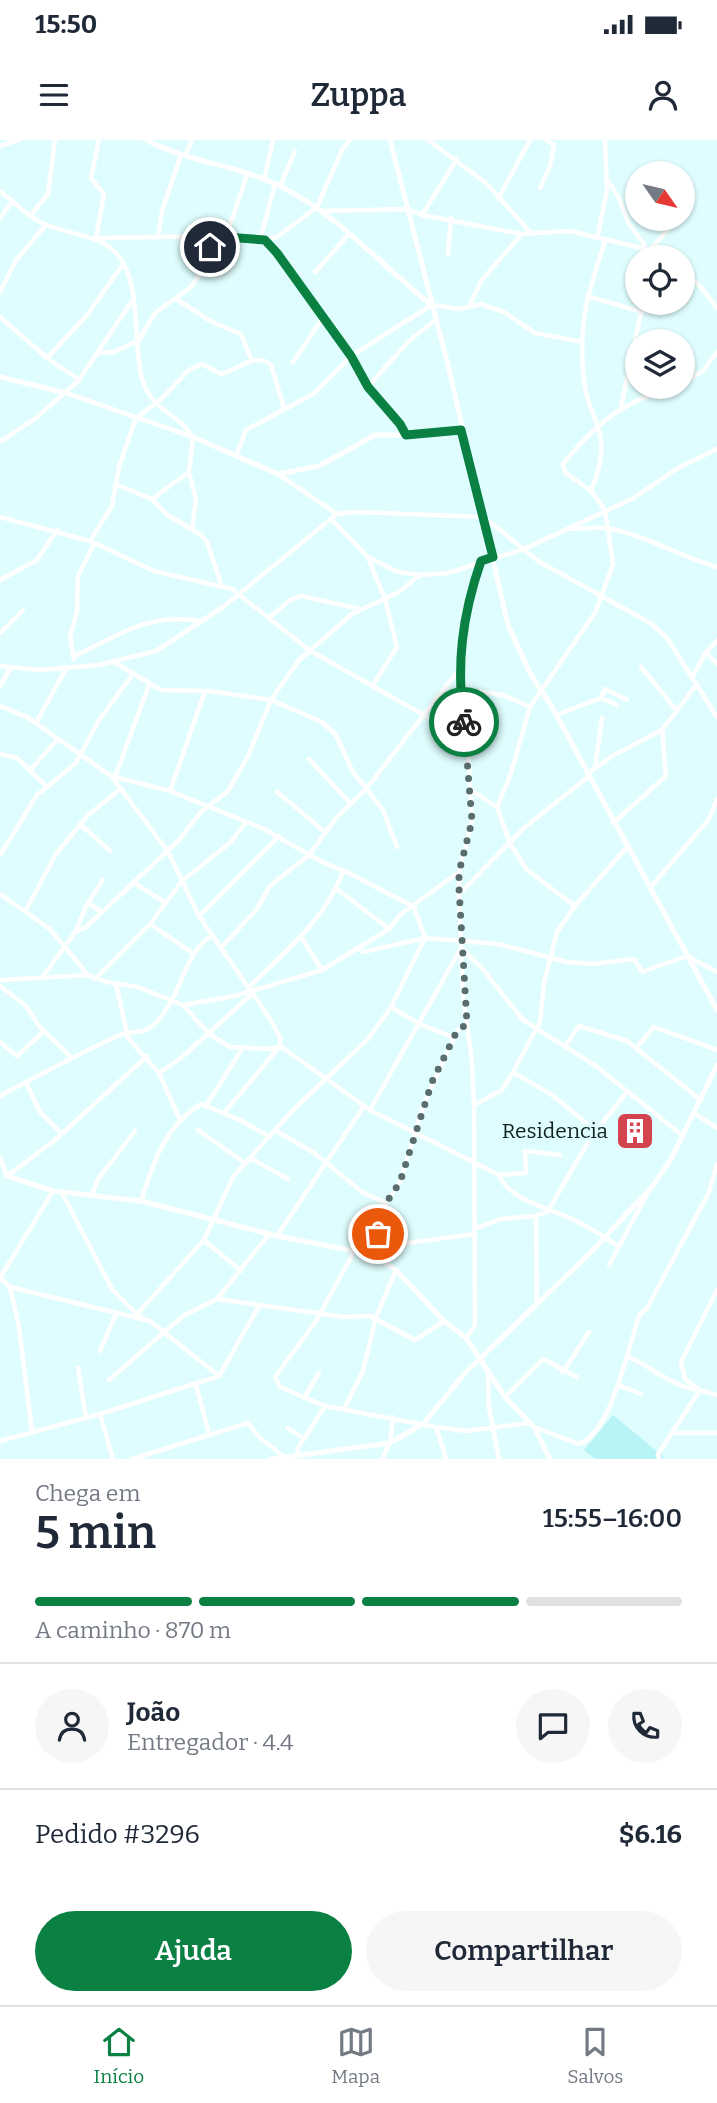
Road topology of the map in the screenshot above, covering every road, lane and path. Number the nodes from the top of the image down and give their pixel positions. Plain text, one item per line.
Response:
1 (18, 140) edge
2 (55, 140) edge
3 (99, 140) edge
4 (146, 140) edge
5 (169, 140) edge
6 (192, 140) edge
7 (273, 140) edge
8 (349, 140) edge
9 (390, 140) edge
10 (428, 140) edge
11 (530, 140) edge
12 (546, 140) edge
13 (606, 140) edge
14 (0, 146) edge
15 (167, 151) junction
16 (295, 151) dead end
17 (183, 156) junction
18 (457, 159) junction
19 (247, 175) junction
20 (264, 180) junction
21 (607, 181) junction
22 (277, 185) junction
23 (540, 188) dead end
24 (1, 192) edge
25 (498, 199) junction
26 (13, 201) junction
27 (319, 209) junction
28 (407, 209) junction
29 (422, 215) junction
30 (29, 216) junction
31 (0, 218) edge
32 (452, 218) junction
33 (46, 225) junction
34 (665, 231) edge
35 (530, 232) junction
36 (349, 234) junction
37 (521, 234) junction
38 (212, 236) junction
39 (226, 236) junction
40 (158, 237) junction
41 (95, 238) junction
42 (597, 238) junction
43 (262, 241) junction
44 (605, 241) junction
45 (626, 245) edge
46 (646, 245) edge
47 (652, 245) edge
48 (448, 255) dead end
49 (123, 264) junction
50 (315, 272) dead end
51 (695, 282) edge
52 (0, 292) edge
53 (587, 296) junction
54 (176, 299) junction
55 (132, 300) junction
56 (430, 305) junction
57 (469, 307) junction
58 (625, 307) edge
59 (717, 308) edge
60 (641, 315) edge
61 (0, 317) edge
62 (322, 319) junction
63 (435, 321) junction
64 (139, 340) junction
65 (582, 342) junction
66 (717, 352) edge
67 (98, 353) junction
68 (351, 356) junction
69 (47, 358) junction
70 (252, 361) junction
71 (293, 362) dead end
72 (695, 376) edge
73 (0, 377) edge
74 (79, 380) junction
75 (368, 387) junction
76 (66, 393) junction
77 (642, 399) edge
78 (155, 404) junction
79 (621, 407) junction
80 (284, 408) junction
81 (136, 418) junction
82 (172, 418) junction
83 (599, 424) junction
84 (167, 429) junction
85 (461, 430) junction
86 (406, 435) junction
87 (193, 437) junction
88 (0, 442) edge
89 (717, 449) edge
90 (714, 455) edge
91 (236, 456) junction
92 (189, 472) junction
93 (278, 474) junction
94 (115, 484) junction
95 (592, 491) junction
96 (152, 499) junction
97 (605, 510) junction
98 (337, 514) junction
99 (0, 517) edge
100 (484, 517) junction
101 (331, 519) junction
102 (565, 528) junction
103 (610, 528) junction
104 (192, 529) junction
105 (57, 530) junction
106 (92, 542) junction
107 (524, 549) junction
108 (368, 556) junction
109 (493, 557) junction
110 (481, 561) junction
111 (717, 567) edge
112 (420, 575) junction
113 (0, 580) edge
114 (221, 584) junction
115 (239, 593) junction
116 (602, 597) junction
117 (385, 599) junction
118 (361, 609) junction
119 (23, 610) dead end
120 (269, 618) junction
121 (203, 621) junction
122 (0, 633) edge
123 (717, 641) edge
124 (309, 650) junction
125 (706, 652) junction
126 (73, 657) junction
127 (114, 663) junction
128 (717, 664) edge
129 (0, 666) edge
130 (68, 666) junction
131 (76, 666) junction
132 (641, 667) dead end
133 (10, 668) junction
134 (458, 671) junction
135 (132, 676) junction
136 (692, 678) junction
137 (697, 684) junction
138 (149, 685) junction
139 (373, 685) junction
140 (0, 687) edge
141 (460, 689) junction
142 (540, 690) junction
143 (205, 691) junction
144 (601, 698) junction
145 (271, 700) junction
146 (627, 700) dead end
147 (617, 705) dead end
148 (0, 706) edge
149 (530, 708) junction
150 (677, 711) junction
151 (425, 714) junction
152 (556, 715) junction
153 (717, 717) edge
154 (602, 718) dead end
155 (36, 724) junction
156 (662, 730) junction
157 (58, 739) junction
158 (467, 739) junction
159 (0, 754) edge
160 (82, 755) junction
161 (309, 759) dead end
162 (595, 768) junction
163 (31, 769) junction
164 (113, 776) junction
165 (588, 776) junction
166 (47, 787) junction
167 (120, 789) junction
168 (366, 789) junction
169 (470, 789) junction
170 (170, 790) junction
171 (276, 792) dead end
172 (717, 799) edge
173 (351, 804) junction
174 (210, 806) junction
175 (497, 807) junction
176 (246, 822) junction
177 (613, 823) junction
178 (80, 824) junction
179 (325, 832) junction
180 (279, 836) junction
181 (510, 843) junction
182 (397, 847) dead end
183 (627, 847) junction
184 (167, 850) junction
185 (110, 851) dead end
186 (0, 855) edge
187 (309, 855) junction
188 (344, 870) junction
189 (459, 872) junction
190 (103, 880) dead end
191 (132, 881) junction
192 (181, 881) junction
193 (650, 888) junction
194 (337, 889) junction
195 (0, 894) edge
196 (459, 895) junction
197 (88, 902) junction
198 (166, 903) junction
199 (575, 906) junction
200 (414, 907) junction
201 (26, 910) junction
202 (102, 912) junction
203 (199, 916) junction
204 (150, 924) junction
205 (388, 929) junction
206 (76, 931) junction
207 (213, 935) junction
208 (302, 938) junction
209 (425, 939) junction
210 (461, 945) junction
211 (67, 947) junction
212 (221, 948) junction
213 (359, 949) junction
214 (194, 954) junction
215 (687, 956) junction
216 (549, 957) junction
217 (322, 970) junction
218 (717, 972) edge
219 (88, 975) junction
220 (43, 976) junction
221 (95, 979) junction
222 (0, 980) edge
223 (116, 984) junction
224 (0, 986) edge
225 (251, 990) junction
226 (174, 1002) junction
227 (183, 1005) junction
228 (391, 1007) junction
229 (717, 1010) edge
230 (420, 1024) junction
231 (467, 1024) junction
232 (535, 1028) junction
233 (44, 1031) junction
234 (126, 1032) junction
235 (208, 1033) junction
236 (454, 1038) junction
237 (0, 1042) edge
238 (566, 1045) junction
239 (281, 1046) junction
240 (637, 1048) junction
241 (243, 1049) junction
242 (717, 1050) edge
243 (148, 1056) junction
244 (72, 1058) junction
245 (717, 1065) edge
246 (513, 1072) junction
247 (159, 1073) junction
248 (327, 1079) junction
249 (26, 1083) junction
250 (627, 1092) junction
251 (0, 1096) edge
252 (701, 1100) junction
253 (207, 1104) junction
254 (474, 1105) junction
255 (367, 1108) junction
256 (224, 1113) junction
257 (694, 1113) junction
258 (180, 1120) junction
259 (717, 1128) edge
260 (198, 1130) dead end
261 (595, 1130) junction
262 (135, 1131) dead end
263 (276, 1131) junction
264 (61, 1133) junction
265 (415, 1134) junction
266 (683, 1136) junction
267 (270, 1137) junction
268 (560, 1155) dead end
269 (0, 1158) edge
270 (250, 1158) junction
271 (245, 1163) junction
272 (327, 1163) junction
273 (474, 1164) junction
274 (717, 1164) edge
275 (499, 1175) junction
276 (7, 1176) junction
277 (0, 1179) edge
278 (288, 1179) dead end
279 (53, 1191) junction
280 (648, 1192) junction
281 (62, 1193) junction
282 (92, 1195) junction
283 (141, 1201) junction
284 (386, 1203) junction
285 (550, 1209) junction
286 (536, 1216) junction
287 (215, 1218) junction
288 (474, 1232) junction
289 (270, 1234) junction
290 (277, 1236) junction
291 (605, 1238) junction
292 (204, 1240) junction
293 (376, 1247) junction
294 (619, 1247) junction
295 (355, 1250) junction
296 (375, 1255) junction
297 (609, 1265) dead end
298 (396, 1270) junction
299 (241, 1271) junction
300 (0, 1278) edge
301 (10, 1287) junction
302 (717, 1290) edge
303 (217, 1299) junction
304 (537, 1305) junction
305 (259, 1306) junction
306 (116, 1314) junction
307 (320, 1314) junction
308 (140, 1316) junction
309 (376, 1317) junction
310 (444, 1321) junction
311 (589, 1332) dead end
312 (165, 1333) junction
313 (466, 1338) junction
314 (100, 1351) dead end
315 (626, 1356) junction
316 (480, 1359) junction
317 (78, 1368) dead end
318 (564, 1372) junction
319 (320, 1373) dead end
320 (488, 1375) junction
321 (219, 1376) junction
322 (577, 1377) dead end
323 (109, 1380) dead end
324 (196, 1385) junction
325 (618, 1385) junction
326 (700, 1390) junction
327 (641, 1394) dead end
328 (717, 1395) edge
329 (505, 1397) junction
330 (304, 1398) junction
331 (325, 1406) junction
332 (344, 1409) junction
333 (100, 1414) junction
334 (393, 1417) junction
335 (86, 1418) junction
336 (423, 1423) junction
337 (531, 1425) junction
338 (436, 1427) junction
339 (493, 1427) junction
340 (288, 1428) dead end
341 (32, 1432) junction
342 (674, 1433) junction
343 (717, 1433) edge
344 (209, 1434) junction
345 (304, 1439) junction
346 (0, 1441) edge
347 (390, 1443) junction
348 (331, 1451) junction
349 (297, 1454) junction
350 (285, 1457) edge
351 (113, 1459) edge
352 (132, 1459) edge
353 (271, 1459) edge
354 (335, 1459) edge
355 (382, 1459) edge
356 (446, 1459) edge
357 (499, 1459) edge
358 (550, 1459) edge
359 (659, 1459) edge

1 - 14 street
2 - 30 street
3 - 41 street
4 - 15 street
5 - 15 street
6 - 17 street
7 - 20 street
8 - 27 street
9 - 28 street
10 - 18 street
11 - 25 street
12 - 23 street
13 - 21 street
15 - 17 street
16 - 22 street
17 - 19 street
17 - 40 street
18 - 25 street
18 - 29 street
19 - 20 street
19 - 39 street
20 - 22 street
21 - 42 street
21 - 46 street
22 - 27 street
22 - 43 street
24 - 26 street
25 - 35 street
26 - 30 street
26 - 31 street
27 - 28 street
27 - 36 street
27 - 43 street
28 - 29 street
28 - 56 street
29 - 32 street
30 - 33 street
32 - 37 street
32 - 48 street
33 - 41 street
33 - 52 street
34 - 47 street
35 - 37 street
35 - 42 street
36 - 50 street
36 - 56 street
37 - 57 street
38 - 39 street
38 - 40 street
38 - 54 street
39 - 43 street
40 - 41 street
41 - 49 street
42 - 44 street
43 - 62 street
44 - 45 street
44 - 53 street
49 - 55 street
49 - 69 street
51 - 59 street
53 - 58 street
53 - 65 street
54 - 64 street
54 - 70 street
55 - 64 street
55 - 67 street
56 - 57 street
56 - 63 street
56 - 68 street
57 - 65 street
60 - 79 street
61 - 69 street
62 - 68 street
62 - 71 street
63 - 75 street
63 - 85 street
64 - 67 street
64 - 78 street
65 - 83 street
66 - 72 street
67 - 74 street
68 - 75 street
68 - 80 street
69 - 74 street
70 - 78 street
70 - 80 street
73 - 76 street
74 - 76 street
75 - 86 street
76 - 81 street
76 - 88 street
77 - 79 street
78 - 81 street
78 - 82 street
79 - 83 street
80 - 91 street
81 - 84 street
81 - 94 street
82 - 84 street
82 - 87 street
83 - 95 street
83 - 95 street
84 - 87 street
85 - 86 street
85 - 100 street
86 - 93 street
87 - 91 street
87 - 92 street
89 - 90 street
90 - 97 street
91 - 93 street
92 - 96 street
92 - 104 street
93 - 98 street
94 - 96 street
94 - 106 street
95 - 97 street
96 - 104 street
97 - 102 street
97 - 103 street
98 - 100 street
98 - 101 street
99 - 105 street
100 - 107 street
100 - 109 street
101 - 108 street
101 - 115 street
102 - 103 street
102 - 107 street
103 - 111 street
103 - 116 street
104 - 114 street
105 - 106 street
105 - 113 street
106 - 114 street
106 - 126 street
107 - 109 street
107 - 116 street
108 - 112 street
108 - 117 street
109 - 110 street
109 - 142 street
110 - 112 street
110 - 134 street
112 - 117 street
114 - 115 street
115 - 120 street
115 - 121 street
116 - 136 street
116 - 142 street
117 - 118 street
117 - 139 street
118 - 120 street
118 - 124 street
119 - 122 street
120 - 124 street
121 - 126 street
121 - 127 street
123 - 125 street
124 - 139 street
124 - 145 street
125 - 128 street
125 - 136 street
126 - 131 street
127 - 131 street
127 - 135 street
129 - 133 street
130 - 131 street
130 - 133 street
130 - 155 street
132 - 150 street
133 - 140 street
134 - 141 street
134 - 151 street
135 - 138 street
135 - 160 street
136 - 137 street
137 - 150 street
137 - 153 street
138 - 143 street
138 - 164 street
139 - 151 street
141 - 149 street
141 - 158 street
142 - 149 street
142 - 152 street
143 - 145 street
143 - 170 street
144 - 146 street
144 - 147 street
144 - 152 street
145 - 168 street
145 - 174 street
148 - 155 street
149 - 175 street
150 - 156 street
151 - 158 street
151 - 168 street
152 - 165 street
154 - 162 street
155 - 157 street
156 - 162 street
156 - 177 street
157 - 160 street
157 - 163 street
158 - 169 street
159 - 163 street
160 - 164 street
160 - 166 street
161 - 173 street
162 - 165 street
163 - 166 street
164 - 167 street
164 - 170 street
165 - 177 street
165 - 181 street
166 - 186 street
167 - 178 street
167 - 184 street
168 - 173 street
168 - 182 street
169 - 175 street
169 - 189 street
170 - 174 street
171 - 179 street
172 - 193 street
173 - 179 street
174 - 176 street
174 - 184 street
175 - 181 street
176 - 180 street
176 - 192 street
177 - 183 street
178 - 185 street
178 - 201 street
179 - 187 street
180 - 187 street
180 - 203 street
181 - 196 street
181 - 199 street
183 - 193 street
183 - 199 street
184 - 191 street
184 - 192 street
187 - 188 street
187 - 212 street
188 - 194 street
188 - 200 street
189 - 196 street
189 - 200 street
190 - 197 street
191 - 198 street
191 - 202 street
192 - 198 street
192 - 203 street
193 - 215 street
194 - 205 street
194 - 208 street
195 - 201 street
196 - 210 street
197 - 202 street
197 - 206 street
198 - 204 street
199 - 216 street
200 - 205 street
200 - 209 street
201 - 211 street
202 - 206 street
203 - 207 street
204 - 214 street
204 - 221 street
205 - 213 street
206 - 211 street
207 - 212 street
207 - 214 street
208 - 217 street
208 - 225 street
209 - 210 street
209 - 213 street
209 - 228 street
210 - 216 street
210 - 230 street
210 - 231 street
210 - 232 street
211 - 219 street
211 - 220 street
212 - 225 street
213 - 217 street
214 - 226 street
215 - 216 street
215 - 218 street
215 - 229 street
216 - 232 street
217 - 225 street
219 - 220 street
219 - 221 street
220 - 222 street
221 - 223 street
223 - 226 street
223 - 234 street
224 - 233 street
225 - 227 street
225 - 235 street
225 - 239 street
226 - 227 street
226 - 234 street
227 - 235 street
228 - 230 street
228 - 248 street
230 - 236 street
230 - 255 street
231 - 236 street
231 - 254 street
232 - 238 street
232 - 246 street
233 - 237 street
233 - 244 street
234 - 243 street
234 - 244 street
235 - 241 street
235 - 247 street
236 - 265 street
238 - 240 street
238 - 250 street
239 - 241 street
239 - 248 street
239 - 256 street
240 - 242 street
240 - 252 street
241 - 253 street
243 - 247 street
243 - 264 street
244 - 249 street
245 - 252 street
246 - 254 street
246 - 261 street
247 - 258 street
248 - 255 street
248 - 263 street
249 - 251 street
249 - 264 street
250 - 261 street
250 - 266 street
252 - 257 street
253 - 256 street
253 - 258 street
254 - 273 street
255 - 265 street
255 - 272 street
256 - 267 street
257 - 259 street
257 - 266 street
258 - 283 street
260 - 271 street
261 - 285 street
262 - 282 street
263 - 267 street
263 - 272 street
264 - 276 street
265 - 273 street
265 - 284 street
266 - 280 street
267 - 270 street
268 - 275 street
269 - 276 street
270 - 271 street
270 - 278 street
271 - 287 street
272 - 284 street
272 - 290 street
273 - 275 street
273 - 288 street
274 - 315 street
275 - 285 street
276 - 277 street
276 - 279 street
279 - 281 street
279 - 300 street
280 - 291 street
280 - 294 street
281 - 282 street
281 - 308 street
282 - 283 street
283 - 287 street
284 - 293 street
285 - 286 street
285 - 291 street
286 - 288 street
286 - 304 street
287 - 289 street
287 - 292 street
288 - 293 street
288 - 313 street
289 - 290 street
289 - 299 street
290 - 295 street
291 - 294 street
291 - 304 street
292 - 299 street
292 - 308 street
293 - 296 street
294 - 297 street
295 - 296 street
295 - 307 street
296 - 298 street
298 - 309 street
298 - 310 street
299 - 303 street
300 - 301 street
301 - 306 street
301 - 341 street
302 - 326 street
303 - 305 street
303 - 312 street
304 - 316 street
305 - 307 street
305 - 321 street
306 - 308 street
306 - 314 street
307 - 309 street
307 - 330 street
308 - 312 street
309 - 310 street
309 - 332 street
310 - 313 street
311 - 318 street
312 - 321 street
312 - 323 street
313 - 316 street
315 - 325 street
315 - 326 street
316 - 320 street
316 - 336 street
317 - 335 street
318 - 322 street
318 - 329 street
319 - 330 street
320 - 329 street
320 - 339 street
321 - 324 street
324 - 333 street
324 - 344 street
325 - 327 street
325 - 337 street
326 - 328 street
326 - 342 street
329 - 337 street
330 - 331 street
331 - 332 street
331 - 345 street
332 - 334 street
333 - 335 street
333 - 351 street
334 - 336 street
334 - 347 street
335 - 341 street
336 - 338 street
336 - 347 street
337 - 339 street
337 - 358 street
338 - 339 street
338 - 356 street
339 - 357 street
340 - 345 street
341 - 346 street
342 - 343 street
342 - 359 street
344 - 350 street
344 - 352 street
345 - 349 street
347 - 348 street
347 - 355 street
348 - 349 street
348 - 354 street
349 - 350 street
350 - 353 street

